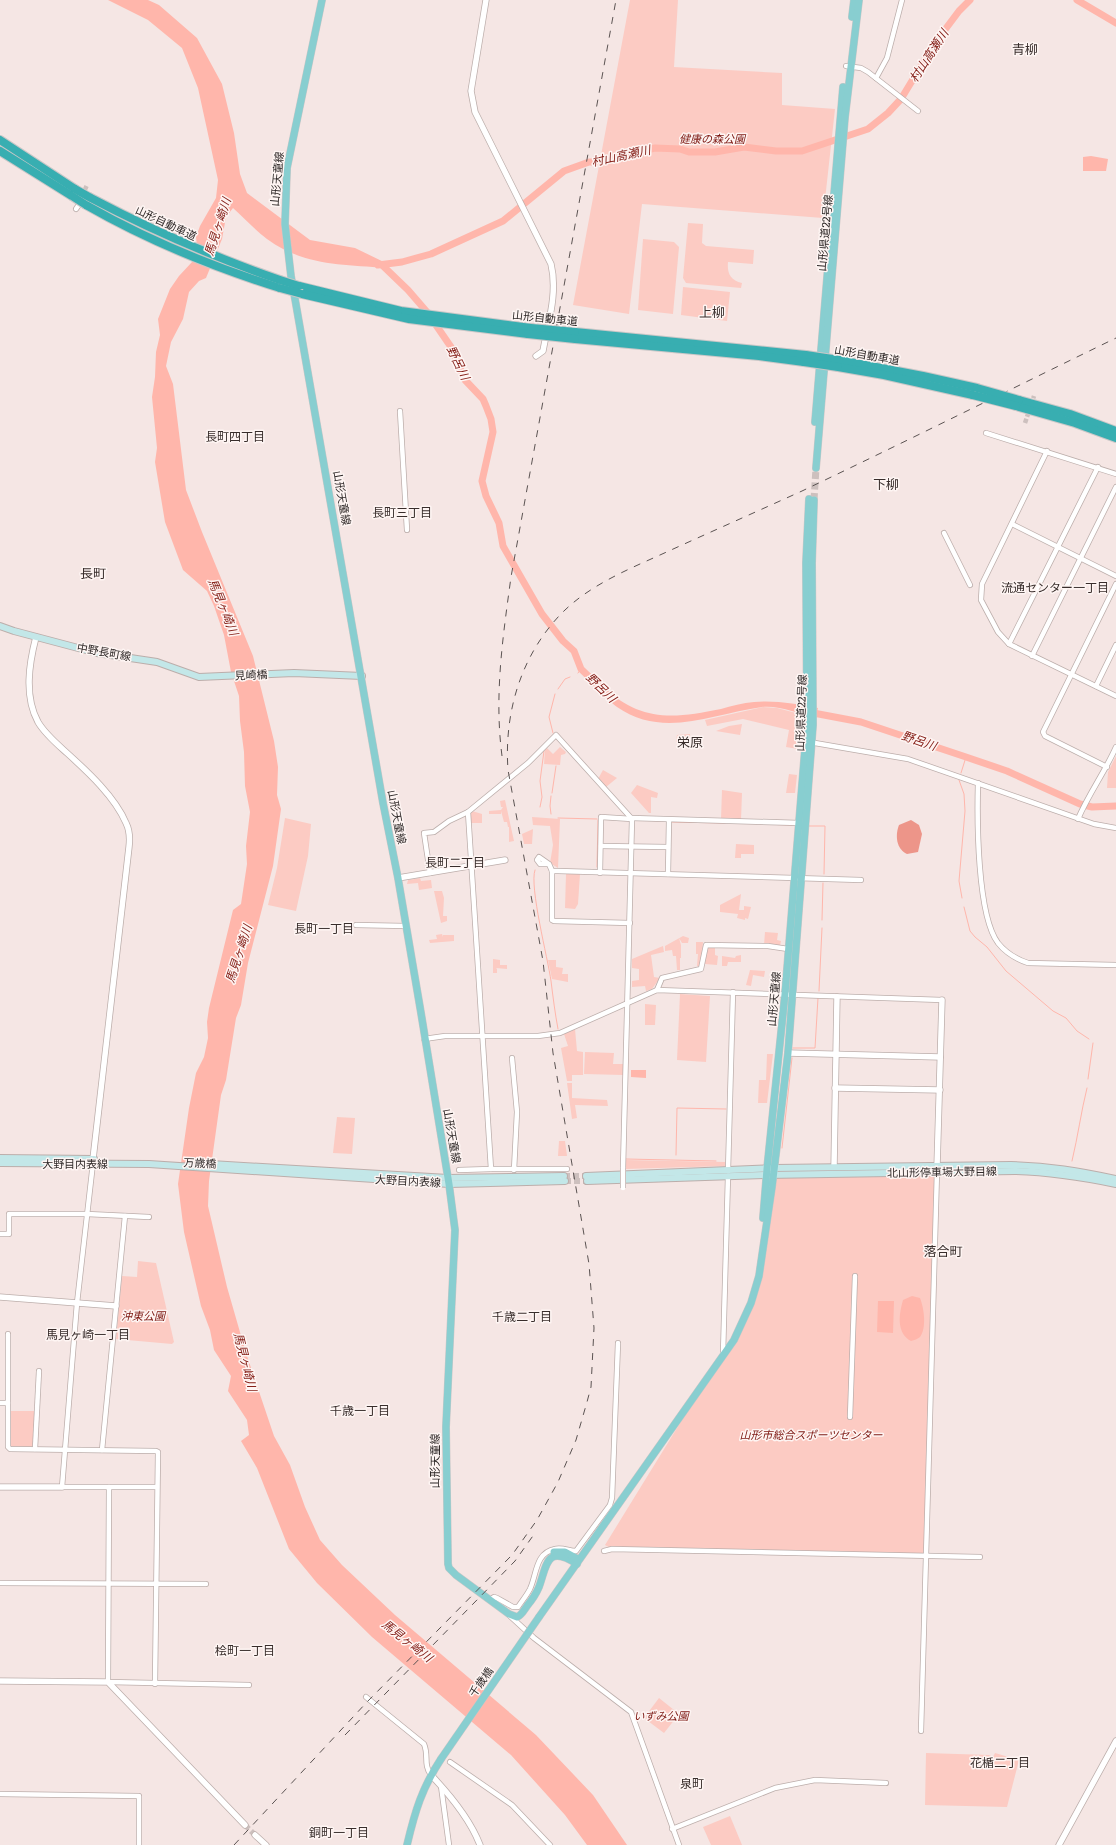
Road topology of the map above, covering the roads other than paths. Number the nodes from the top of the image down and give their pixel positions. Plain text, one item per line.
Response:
1 (322, 0) edge
2 (486, 0) edge
3 (854, 0) edge
4 (860, 0) edge
5 (902, 0) edge
6 (848, 66) junction
7 (876, 78) junction
8 (918, 111) dead end
9 (842, 117) junction
10 (0, 140) edge
11 (0, 151) edge
12 (74, 192) junction
13 (300, 290) junction
14 (530, 331) junction
15 (536, 356) dead end
16 (1018, 403) junction
17 (400, 411) dead end
18 (1116, 431) edge
19 (986, 433) dead end
20 (1116, 438) edge
21 (1047, 451) junction
22 (1098, 467) junction
23 (1116, 474) edge
24 (1116, 487) edge
25 (811, 499) tunnel mouth
26 (1012, 524) junction
27 (407, 530) dead end
28 (944, 533) dead end
29 (1058, 547) junction
30 (1080, 558) junction
31 (1116, 576) edge
32 (1116, 584) edge
33 (970, 585) dead end
34 (0, 626) edge
35 (36, 638) junction
36 (1009, 644) junction
37 (1116, 645) edge
38 (1032, 656) junction
39 (1071, 675) junction
40 (362, 676) junction
41 (208, 677) joint
42 (1096, 686) junction
43 (1116, 696) edge
44 (808, 742) junction
45 (1116, 747) edge
46 (1107, 767) junction
47 (978, 783) junction
48 (468, 812) junction
49 (1078, 818) junction
50 (632, 819) junction
51 (669, 820) junction
52 (800, 823) junction
53 (1116, 828) edge
54 (601, 846) junction
55 (632, 846) junction
56 (668, 847) junction
57 (505, 860) dead end
58 (548, 864) dead end
59 (472, 866) junction
60 (552, 871) junction
61 (600, 872) junction
62 (430, 873) junction
63 (632, 873) junction
64 (668, 874) junction
65 (398, 878) junction
66 (798, 878) junction
67 (861, 880) dead end
68 (630, 923) junction
69 (356, 925) dead end
70 (406, 926) junction
71 (798, 927) joint
72 (788, 949) junction
73 (1116, 965) edge
74 (657, 990) junction
75 (733, 992) junction
76 (788, 994) junction
77 (837, 997) junction
78 (942, 1000) joint
79 (628, 1002) junction
80 (483, 1037) junction
81 (424, 1039) junction
82 (788, 1053) junction
83 (835, 1054) junction
84 (940, 1057) junction
85 (512, 1058) dead end
86 (835, 1088) junction
87 (940, 1090) junction
88 (0, 1158) edge
89 (93, 1161) junction
90 (149, 1163) joint
91 (0, 1164) edge
92 (834, 1167) junction
93 (251, 1169) joint
94 (491, 1169) junction
95 (567, 1169) dead end
96 (459, 1170) dead end
97 (514, 1170) junction
98 (937, 1170) junction
99 (770, 1172) junction
100 (728, 1174) junction
101 (587, 1178) tunnel mouth
102 (565, 1179) tunnel mouth
103 (1116, 1179) edge
104 (449, 1181) junction
105 (1116, 1184) edge
106 (623, 1188) dead end
107 (87, 1214) junction
108 (125, 1216) junction
109 (149, 1217) dead end
110 (0, 1234) edge
111 (855, 1276) dead end
112 (0, 1297) edge
113 (77, 1302) junction
114 (116, 1306) junction
115 (8, 1334) dead end
116 (618, 1343) dead end
117 (723, 1356) junction
118 (39, 1371) dead end
119 (0, 1403) edge
120 (8, 1403) junction
121 (850, 1417) dead end
122 (35, 1449) junction
123 (65, 1450) junction
124 (102, 1450) junction
125 (0, 1487) edge
126 (62, 1487) junction
127 (109, 1487) junction
128 (157, 1487) junction
129 (604, 1551) dead end
130 (926, 1556) junction
131 (980, 1557) dead end
132 (578, 1562) junction
133 (0, 1582) edge
134 (109, 1583) junction
135 (156, 1584) junction
136 (206, 1584) dead end
137 (490, 1600) junction
138 (509, 1614) junction
139 (539, 1617) joint
140 (0, 1681) edge
141 (108, 1682) junction
142 (155, 1684) junction
143 (249, 1685) dead end
144 (366, 1697) dead end
145 (921, 1731) dead end
146 (1116, 1741) edge
147 (450, 1762) dead end
148 (431, 1775) junction
149 (886, 1783) dead end
150 (442, 1786) junction
151 (0, 1794) edge
152 (245, 1825) tunnel mouth
153 (672, 1829) junction
154 (255, 1835) tunnel mouth
155 (139, 1845) edge
156 (266, 1845) edge
157 (407, 1845) edge
158 (449, 1845) edge
159 (480, 1845) edge
160 (550, 1845) edge
161 (679, 1845) edge
162 (1059, 1845) edge

1 - 40 main road, 山形天童線
2 - 15 street
3 - 6 main road, 山形県道22号線
4 - 6 main road, 山形県道22号線
5 - 7 street
6 - 7 street
6 - 9 main road, 山形県道22号線
7 - 8 street
9 - 9 main road, 山形県道22号線
10 - 12 highway, 山形自動車道
11 - 12 highway, 山形自動車道
12 - 13 highway, 山形自動車道, bridge
13 - 14 highway, 山形自動車道
13 - 14 highway, 山形自動車道
14 - 16 highway, 山形自動車道, bridge
16 - 18 highway, 山形自動車道
16 - 20 highway, 山形自動車道
17 - 27 street
19 - 21 street
21 - 22 street
21 - 26 street
22 - 23 street
22 - 29 street
24 - 30 street
25 - 44 main road, 山形県道22号線
26 - 29 street
26 - 36 street
28 - 33 street
29 - 30 street
29 - 36 street
30 - 31 street
30 - 38 street
32 - 39 street
34 - 35 main road, 中野長町線
35 - 41 main road, 中野長町線
35 - 89 street
36 - 38 street
37 - 42 street
38 - 39 street
39 - 42 street
39 - 46 street
40 - 41 main road, 見崎橋
40 - 65 main road, 山形天童線
42 - 43 street
44 - 47 street
44 - 52 main road, 山形天童線
44 - 66 main road, 山形県道22号線
45 - 46 street
46 - 49 street
47 - 49 street
47 - 73 street
48 - 50 street
48 - 59 street
48 - 62 street
49 - 53 street
50 - 51 street
50 - 54 street
50 - 55 street
51 - 52 street
51 - 56 street
52 - 66 main road, 山形天童線
54 - 55 street
54 - 61 street
55 - 56 street
55 - 63 street
56 - 64 street
57 - 59 street
58 - 60 street
59 - 62 street
59 - 80 street
60 - 61 street
60 - 68 street
61 - 63 street
62 - 65 street
63 - 64 street
63 - 68 street
64 - 66 street
65 - 70 main road, 山形天童線
66 - 67 street
66 - 71 main road, 山形県道22号線
66 - 72 main road, 山形天童線
68 - 79 street
69 - 70 street
70 - 81 main road, 山形天童線
71 - 76 main road, 山形天童線
72 - 74 street
72 - 76 main road, 山形天童線
74 - 75 street
74 - 79 street
75 - 76 street
75 - 100 street
76 - 77 street
76 - 82 main road, 山形天童線
76 - 99 main road, 山形天童線
77 - 78 street
77 - 83 street
78 - 84 street
79 - 80 street
79 - 106 street, bridge
80 - 81 street
80 - 94 street
81 - 104 main road, 山形天童線
82 - 83 street
82 - 99 main road, 山形天童線
83 - 84 street
83 - 86 street
84 - 87 street
85 - 97 street
86 - 87 street
86 - 92 street
87 - 98 street
88 - 89 main road, 大野目内表線
89 - 90 main road, 大野目内表線
89 - 91 main road, 大野目内表線
89 - 107 street
90 - 93 main road, 万歳橋
92 - 98 main road, 北山形停車場大野目線
92 - 99 main road, 北山形停車場大野目線
93 - 104 main road, 大野目内表線
94 - 96 street
94 - 97 street
95 - 97 street
98 - 99 main road, 北山形停車場大野目線
98 - 103 main road, 北山形停車場大野目線
98 - 105 main road, 北山形停車場大野目線
98 - 130 street
99 - 100 main road
99 - 117 main road, 山形天童線
100 - 101 main road
100 - 117 street
102 - 104 main road, 大野目内表線
104 - 137 main road, 山形天童線
107 - 108 street
107 - 110 street
107 - 113 street
108 - 109 street
108 - 114 street
111 - 121 street
112 - 113 street
113 - 114 street
113 - 123 street
114 - 124 street
115 - 120 street
116 - 137 street
117 - 132 main road, 山形天童線
118 - 122 street
119 - 120 street
120 - 122 street
122 - 123 street
123 - 124 street
123 - 126 street
124 - 128 street
125 - 126 street
126 - 127 street
127 - 128 street
127 - 134 street
128 - 135 street
129 - 130 street
130 - 131 street
130 - 145 street
132 - 138 main road
132 - 139 main road, 山形天童線
133 - 134 street
134 - 135 street
134 - 141 street
135 - 136 street
135 - 142 street
137 - 138 main road, 山形天童線
138 - 153 street
139 - 148 main road, 千歳橋, bridge
140 - 141 street
141 - 142 street
141 - 152 street
142 - 143 street
144 - 148 street
146 - 162 street
147 - 160 street
148 - 150 street
148 - 157 main road
149 - 153 street
150 - 158 street
150 - 159 street
151 - 155 street
153 - 161 street
154 - 156 street

